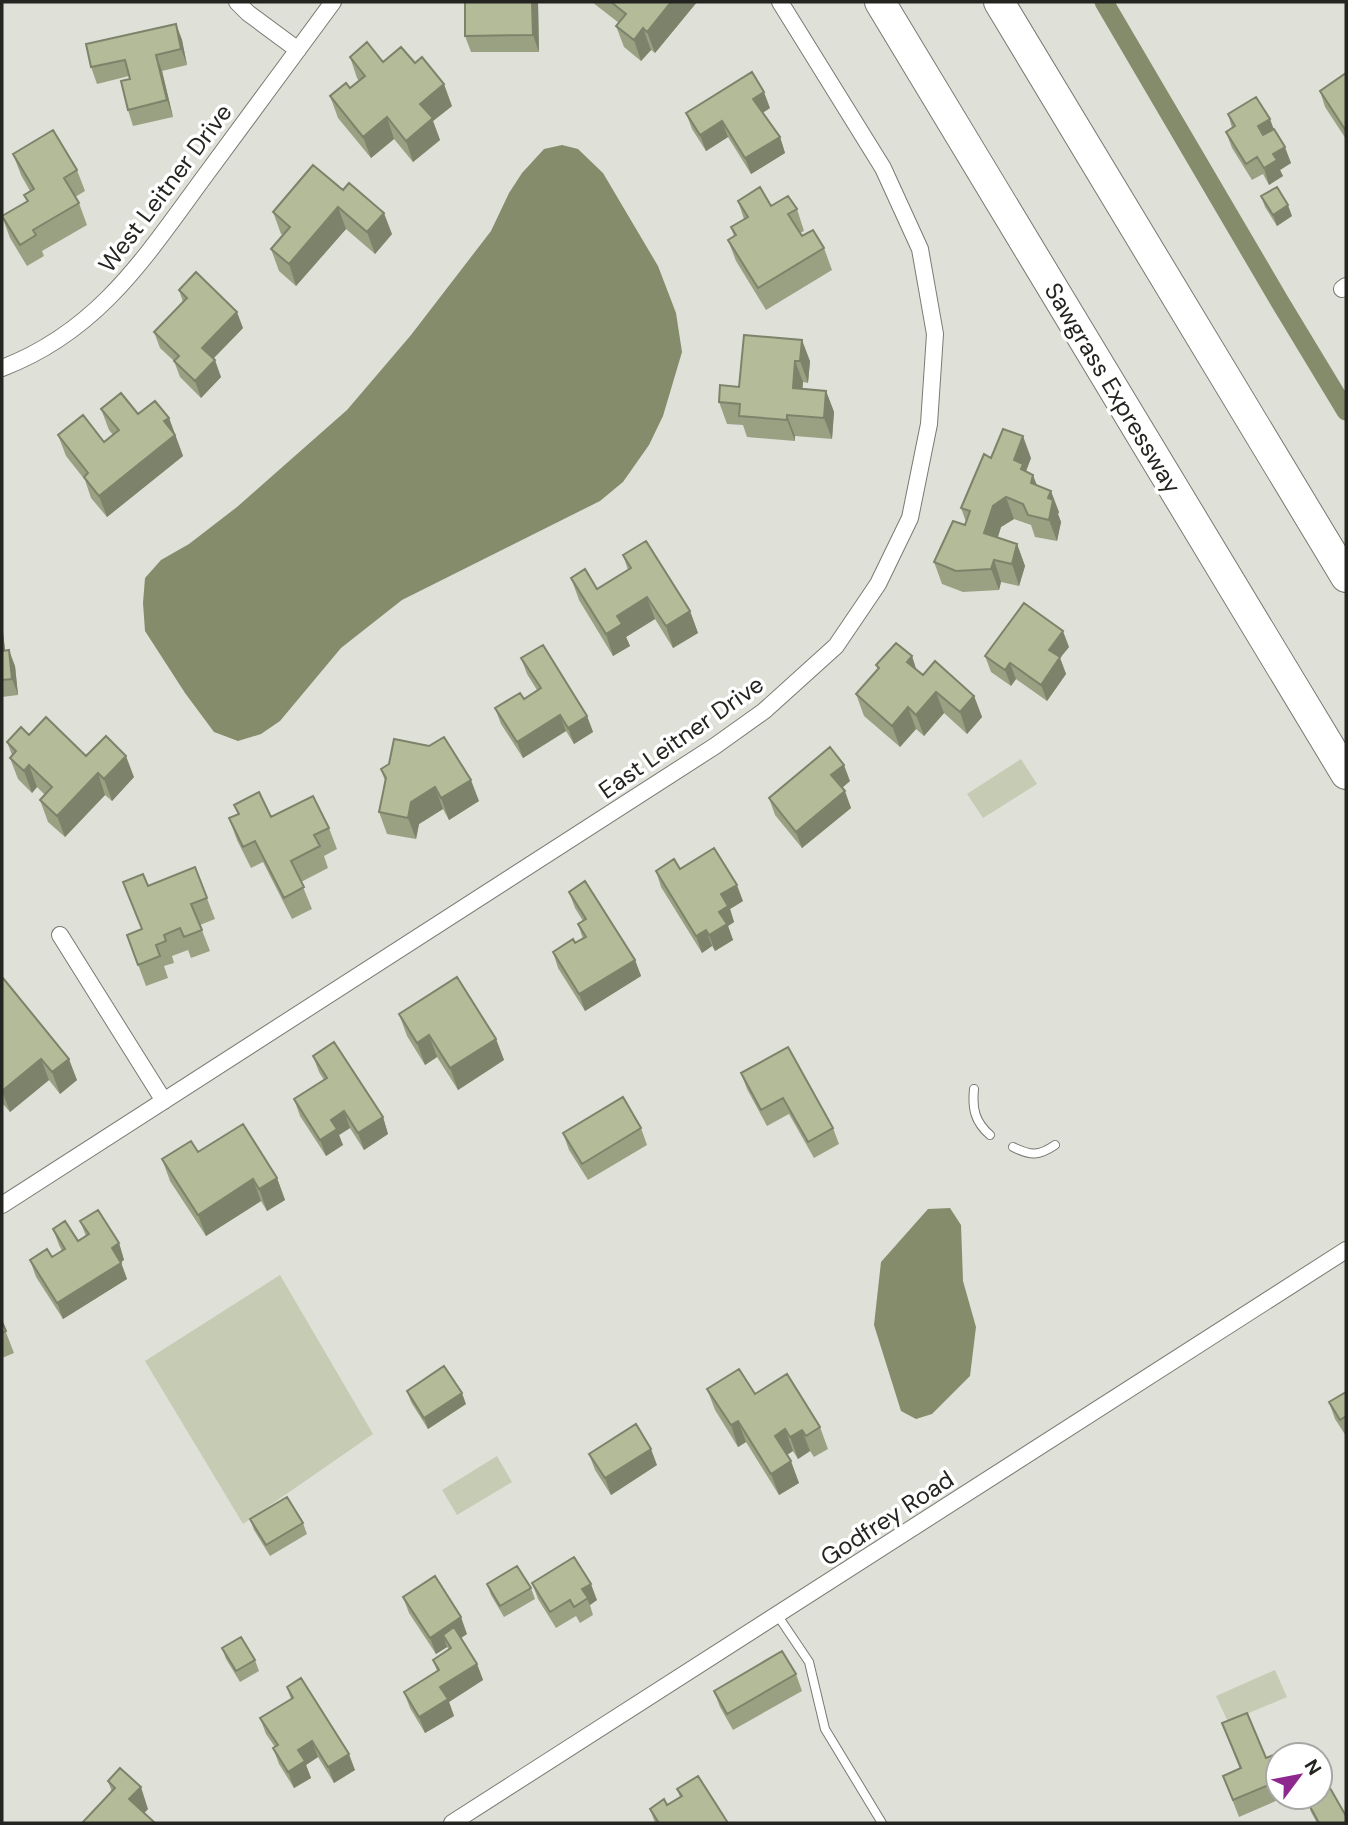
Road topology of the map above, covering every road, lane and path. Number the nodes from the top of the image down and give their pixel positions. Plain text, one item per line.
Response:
1 (237, 2) edge
2 (333, 2) edge
3 (780, 2) edge
4 (880, 2) edge
5 (999, 2) edge
6 (298, 50) junction
7 (2, 368) edge
8 (1346, 577) edge
9 (1346, 774) edge
10 (60, 935) dead end
11 (974, 1089) dead end
12 (164, 1101) junction
13 (990, 1135) dead end
14 (1055, 1145) dead end
15 (1013, 1147) dead end
16 (2, 1205) edge
17 (1346, 1250) edge
18 (778, 1616) junction
19 (452, 1823) edge
20 (882, 1823) edge

1 - 6 street
2 - 6 street, West Leitner Drive
3 - 12 street, East Leitner Drive
4 - 9 highway, Sawgrass Expressway
5 - 8 highway
6 - 7 street, West Leitner Drive
10 - 12 street
11 - 13 lane
12 - 16 street, East Leitner Drive
14 - 15 lane
17 - 18 street, Godfrey Road
18 - 19 street, Godfrey Road
18 - 20 lane

